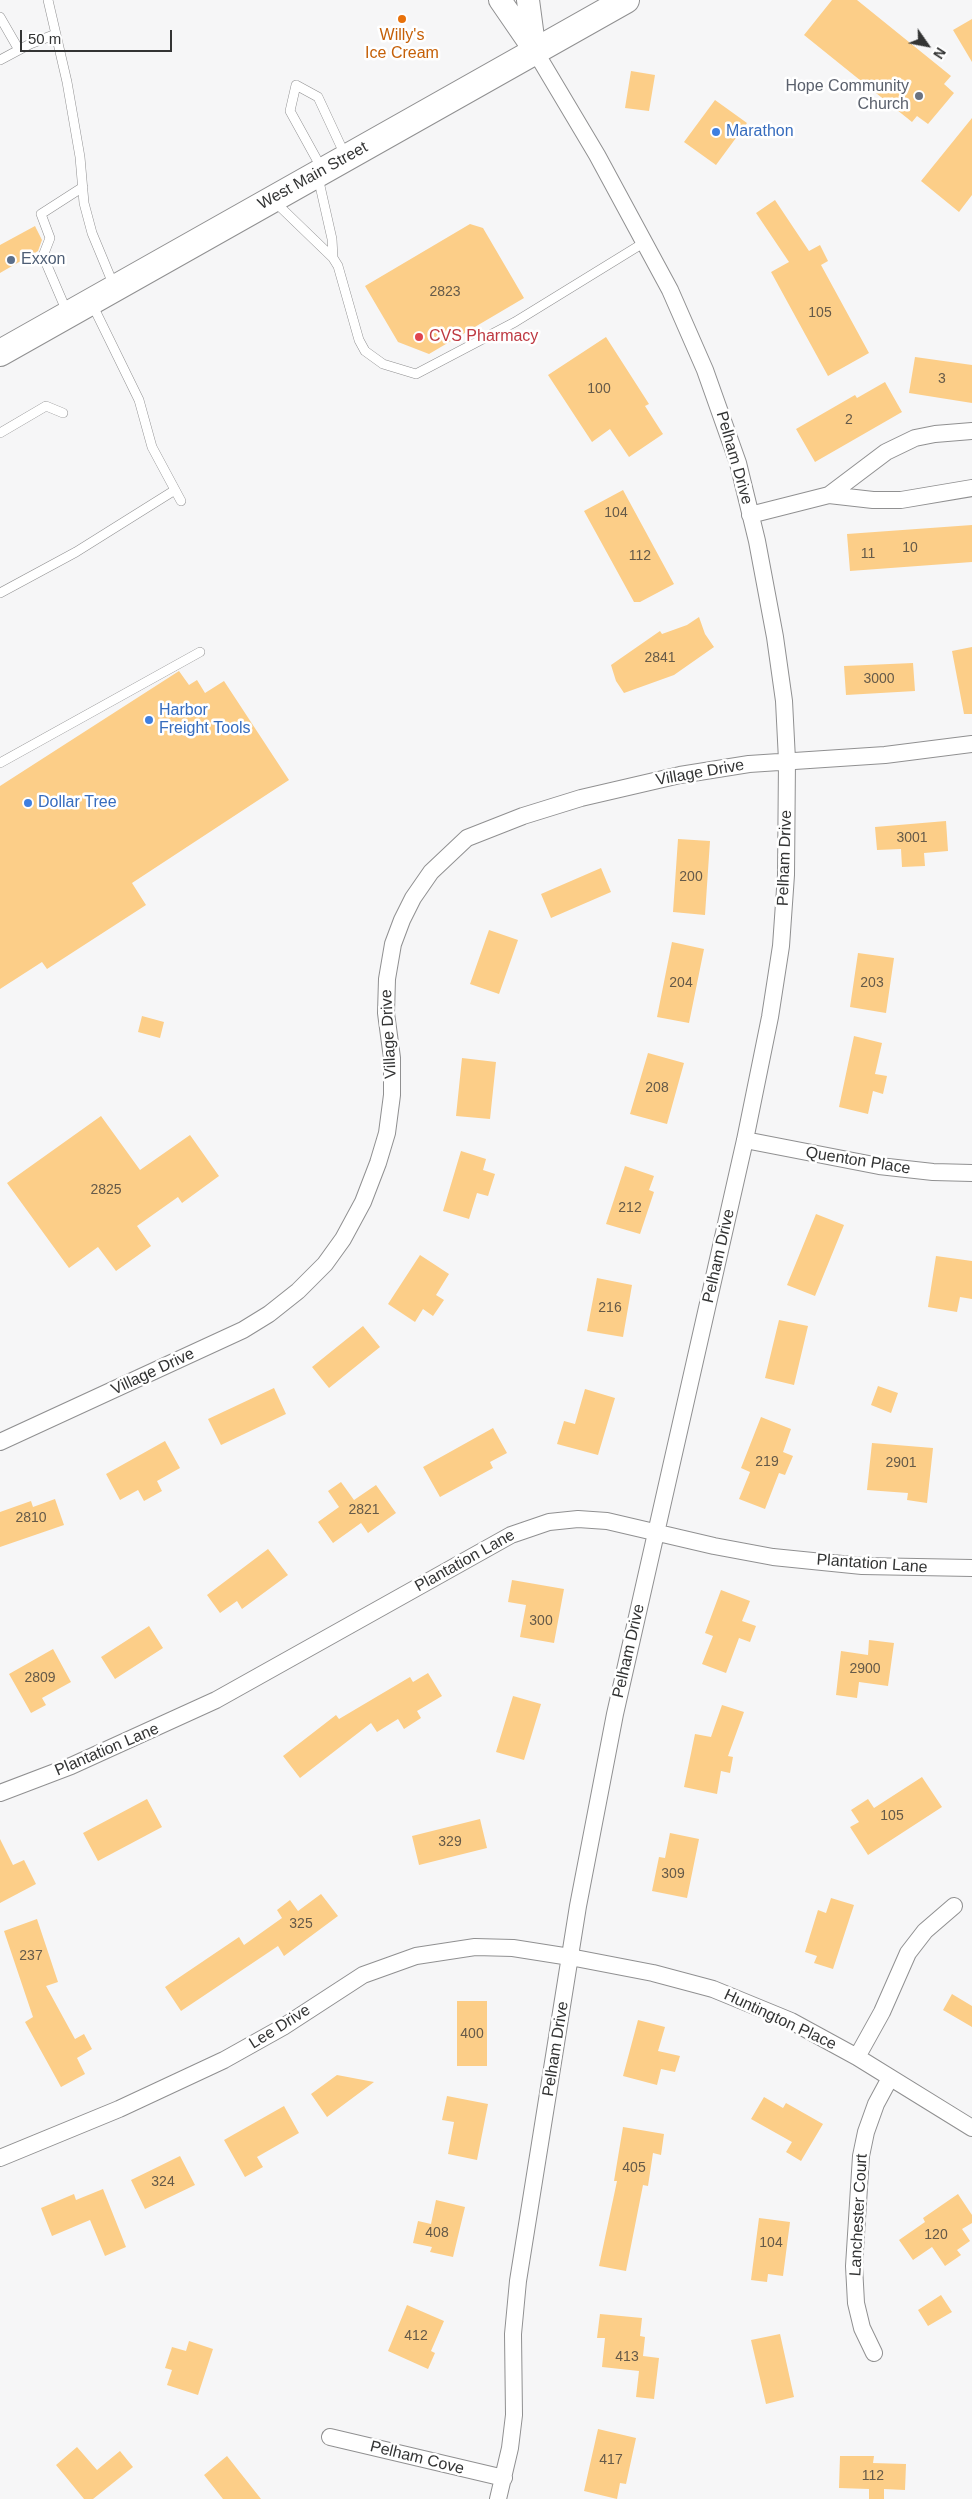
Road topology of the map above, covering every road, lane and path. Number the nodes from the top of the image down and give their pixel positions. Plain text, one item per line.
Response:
1 (48, 0) edge
2 (500, 0) edge
3 (528, 0) edge
4 (626, 0) edge
5 (0, 17) edge
6 (56, 34) junction
7 (19, 50) junction
8 (535, 51) junction
9 (0, 60) edge
10 (346, 157) junction
11 (320, 172) junction
12 (83, 187) junction
13 (272, 199) junction
14 (645, 242) junction
15 (332, 258) junction
16 (115, 288) junction
17 (90, 301) junction
18 (68, 314) junction
19 (0, 352) edge
20 (63, 413) dead end
21 (972, 431) edge
22 (0, 433) edge
23 (972, 488) edge
24 (174, 490) junction
25 (829, 495) junction
26 (180, 501) dead end
27 (750, 514) junction
28 (0, 593) edge
29 (200, 652) dead end
30 (972, 744) edge
31 (787, 760) junction
32 (0, 763) edge
33 (745, 1140) junction
34 (972, 1173) edge
35 (0, 1442) edge
36 (655, 1532) junction
37 (972, 1568) edge
38 (0, 1793) edge
39 (954, 1906) dead end
40 (570, 1957) junction
41 (857, 2057) junction
42 (890, 2078) junction
43 (972, 2128) edge
44 (1, 2153) edge
45 (874, 2353) dead end
46 (330, 2437) dead end
47 (504, 2478) junction
48 (498, 2499) edge

1 - 6 lane
2 - 8 main road
3 - 8 main road
4 - 8 main road, West Main Street
5 - 7 lane
6 - 7 lane
6 - 12 lane
7 - 9 lane
8 - 10 main road, West Main Street
8 - 14 street, Pelham Drive
10 - 11 main road, West Main Street
10 - 11 lane
11 - 13 main road, West Main Street
11 - 15 lane
12 - 16 lane
12 - 18 lane
13 - 15 lane
13 - 16 main road, West Main Street
14 - 15 lane
14 - 27 street, Pelham Drive
16 - 17 main road, West Main Street
17 - 18 main road, West Main Street
17 - 24 lane
18 - 19 main road, West Main Street
20 - 22 lane
21 - 25 street
23 - 25 street
24 - 26 lane
24 - 28 lane
25 - 27 street
27 - 31 street, Pelham Drive
29 - 32 lane
30 - 31 street, Village Drive
31 - 33 street, Pelham Drive
31 - 35 street, Village Drive
33 - 34 street, Quenton Place
33 - 36 street, Pelham Drive
36 - 37 street, Plantation Lane
36 - 38 street, Plantation Lane
36 - 40 street, Pelham Drive
39 - 41 street
40 - 41 street, Huntington Place
40 - 44 street, Lee Drive
40 - 47 street, Pelham Drive
41 - 42 street, Huntington Place
42 - 43 street, Huntington Place
42 - 45 street, Lanchester Court
46 - 47 street, Pelham Cove
47 - 48 street, Pelham Drive

